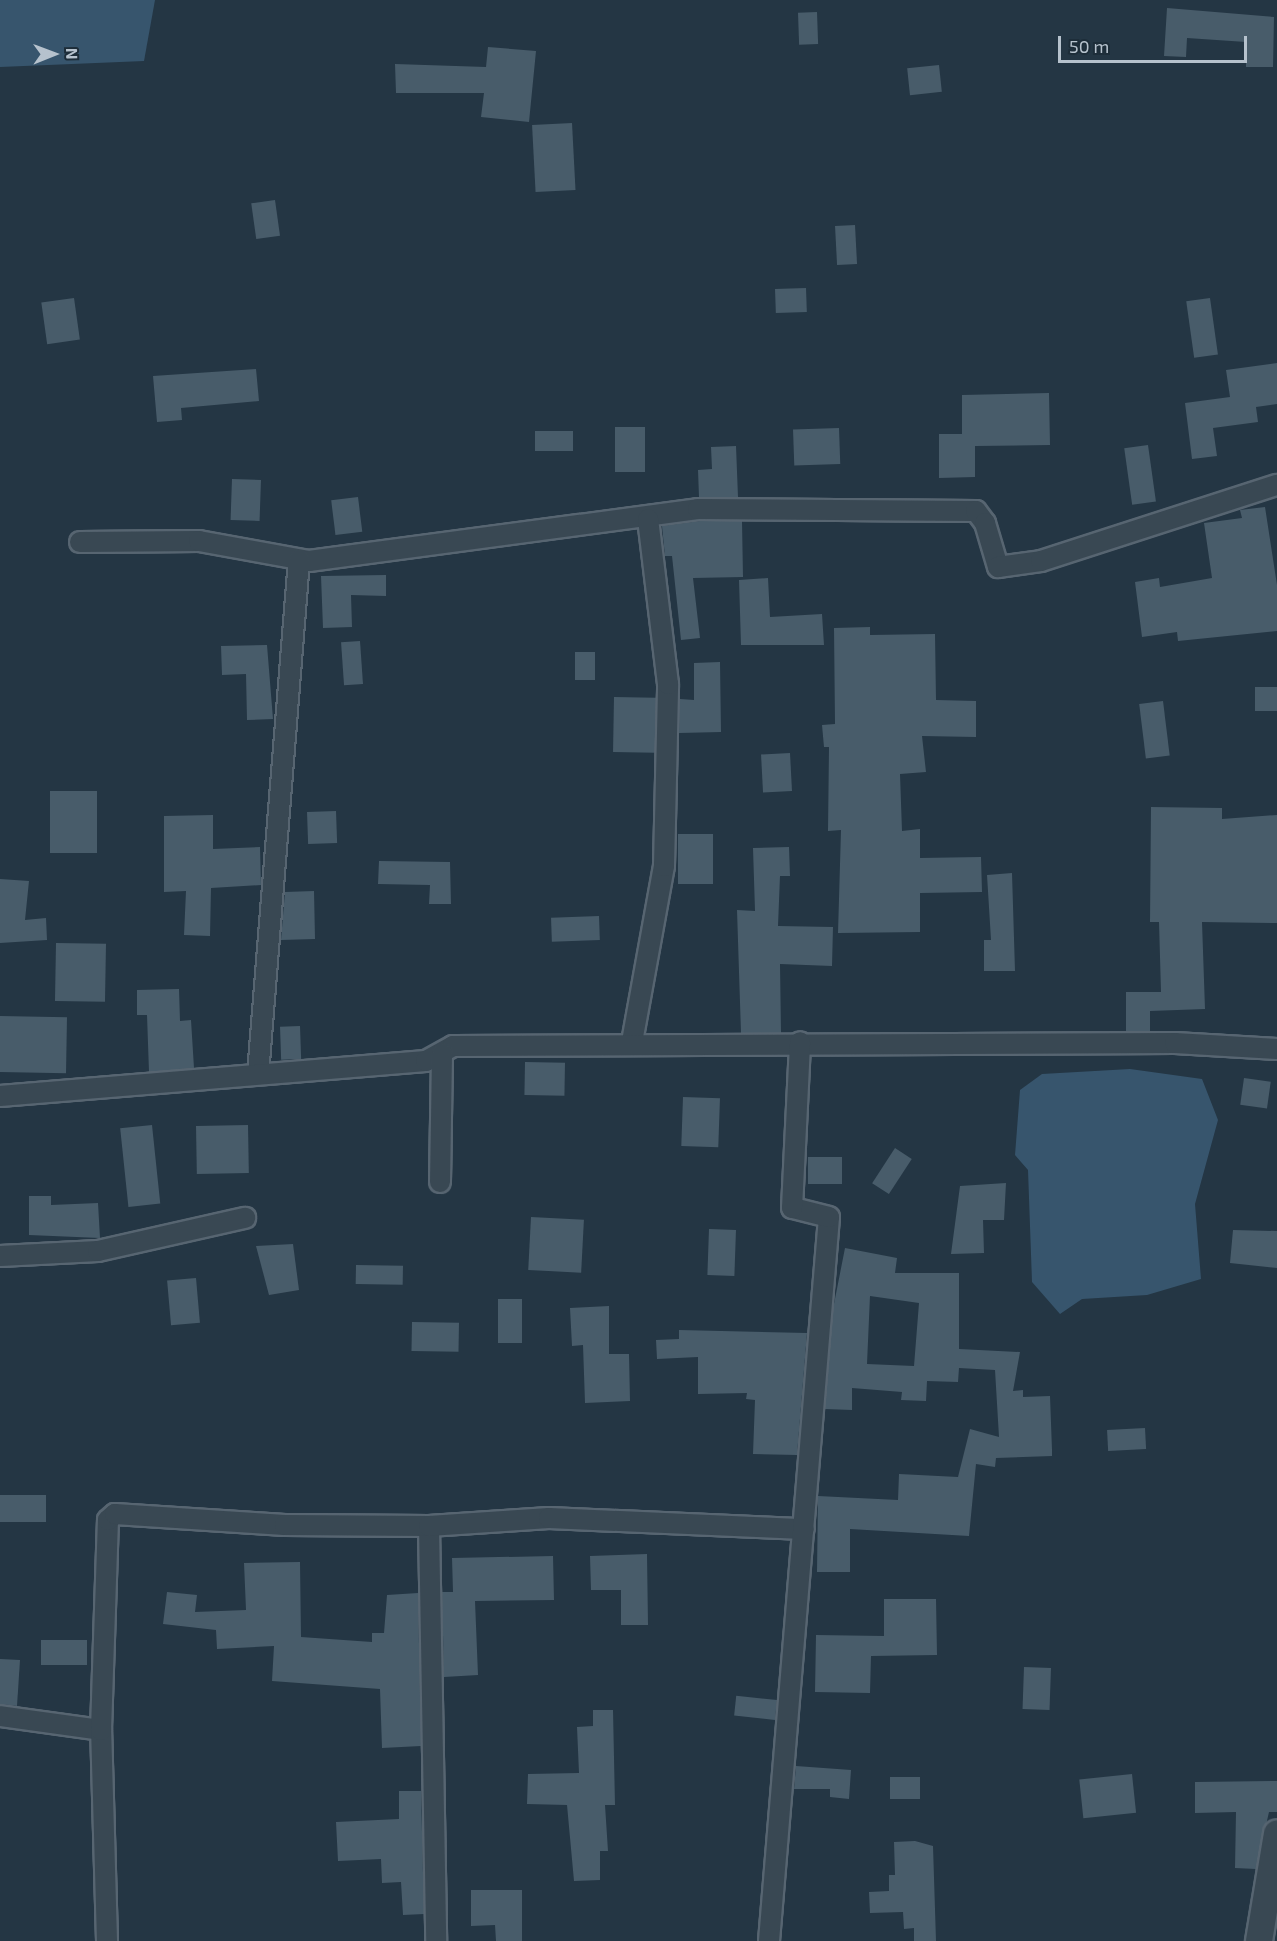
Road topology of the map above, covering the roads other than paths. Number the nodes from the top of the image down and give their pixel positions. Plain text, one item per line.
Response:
1 (1277, 484) edge
2 (648, 519) junction
3 (80, 542) dead end
4 (299, 560) junction
5 (632, 1042) junction
6 (800, 1042) junction
7 (1277, 1049) edge
8 (442, 1053) junction
9 (258, 1074) junction
10 (0, 1096) edge
11 (440, 1182) dead end
12 (245, 1218) dead end
13 (0, 1256) edge
14 (429, 1526) junction
15 (804, 1529) junction
16 (0, 1716) edge
17 (101, 1730) junction
18 (1277, 1834) edge
19 (107, 1941) edge
20 (436, 1941) edge
21 (769, 1941) edge
22 (1258, 1941) edge

1 - 2 street
2 - 4 street
2 - 5 street
3 - 4 street
4 - 9 street
5 - 6 street
5 - 8 street
6 - 7 street
6 - 15 street
8 - 9 street
8 - 11 street
9 - 10 street
12 - 13 street
14 - 15 street
14 - 17 street
14 - 20 street
15 - 21 street
16 - 17 street
17 - 19 street
18 - 22 street

